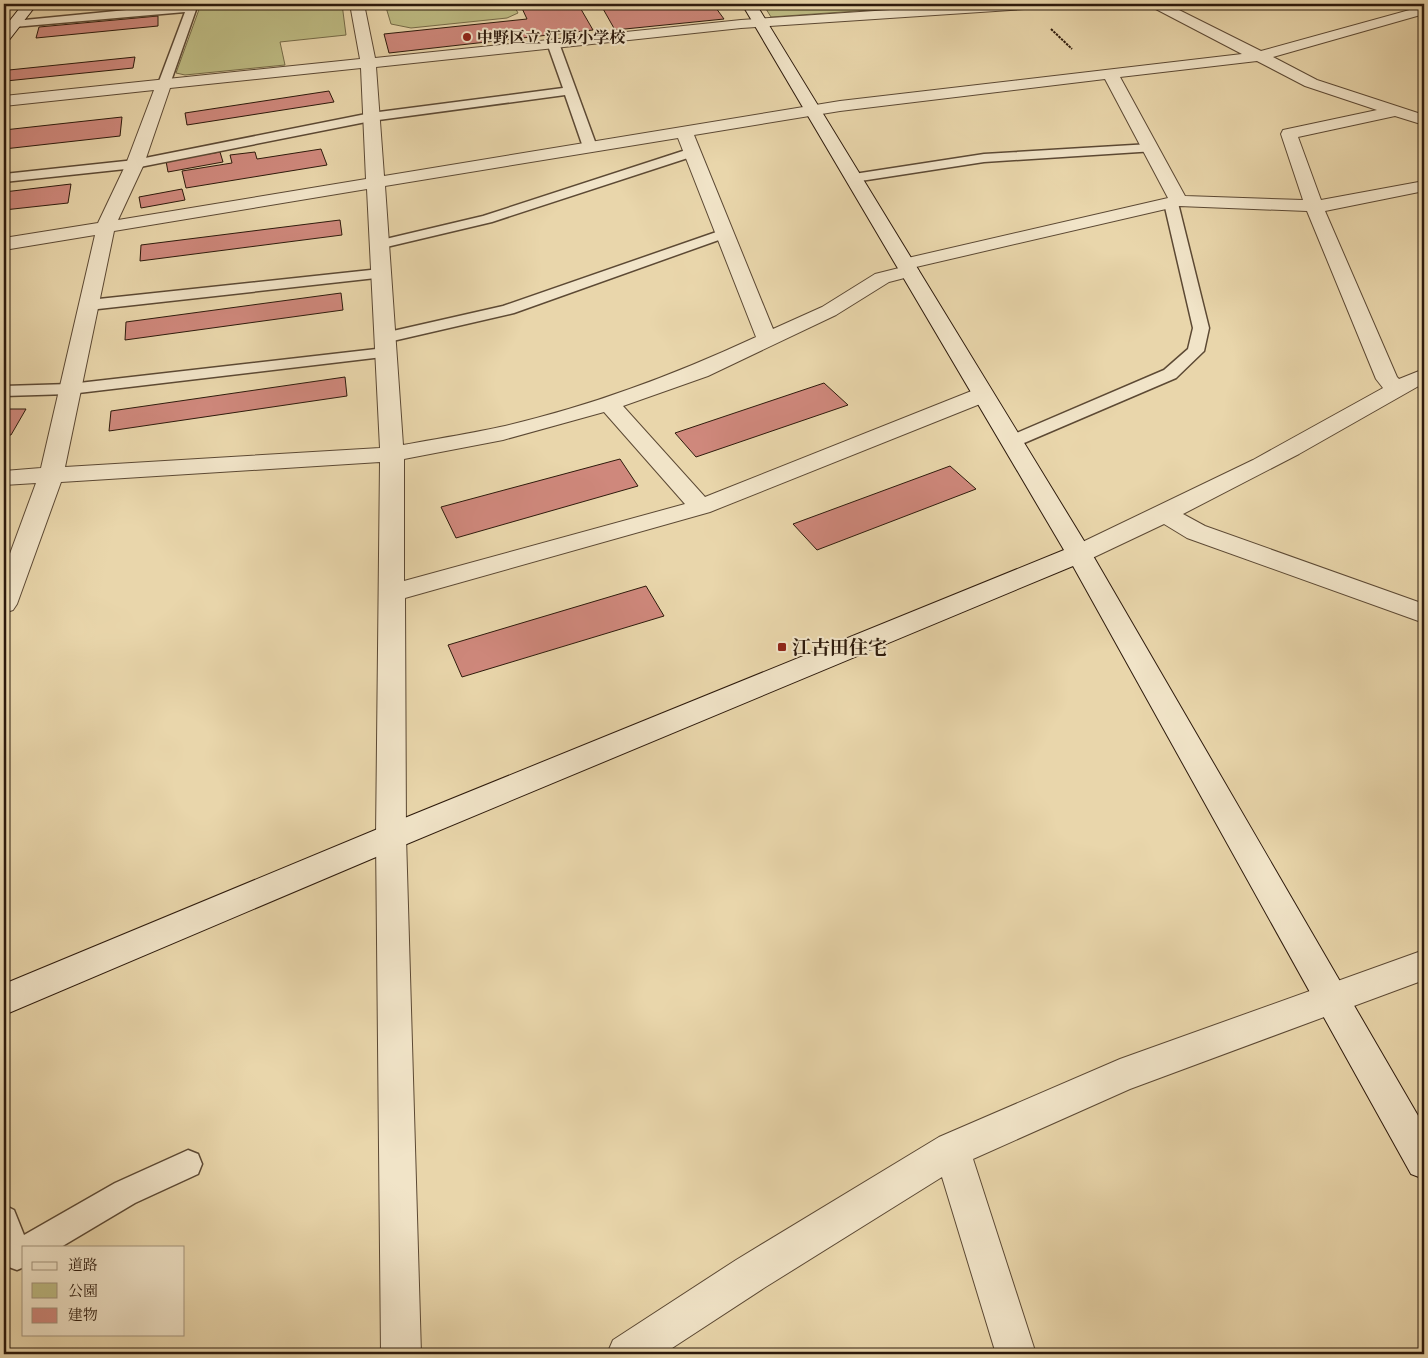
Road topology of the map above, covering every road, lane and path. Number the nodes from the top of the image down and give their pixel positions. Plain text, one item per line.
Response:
1 (30, 4) edge
2 (357, 4) edge
3 (749, 4) edge
4 (1032, 4) edge
5 (1193, 4) edge
6 (193, 6) edge
7 (1162, 6) edge
8 (1372, 7) dead end
9 (1424, 10) edge
10 (1395, 17) junction
11 (760, 22) junction
12 (14, 24) junction
13 (4, 38) edge
14 (553, 43) junction
15 (1261, 56) junction
16 (368, 62) junction
17 (1105, 74) junction
18 (164, 84) junction
19 (571, 91) junction
20 (4, 102) edge
21 (814, 110) junction
22 (1395, 111) junction
23 (371, 117) junction
24 (1424, 120) edge
25 (684, 131) junction
26 (590, 147) junction
27 (1150, 148) junction
28 (692, 152) junction
29 (135, 164) junction
30 (4, 178) edge
31 (854, 178) junction
32 (374, 182) junction
33 (1424, 186) edge
34 (1175, 202) junction
35 (1314, 206) junction
36 (106, 226) junction
37 (725, 233) junction
38 (4, 244) edge
39 (378, 245) junction
40 (908, 267) junction
41 (380, 274) junction
42 (89, 305) junction
43 (767, 340) junction
44 (385, 345) junction
45 (1424, 375) edge
46 (1396, 388) junction
47 (70, 389) junction
48 (4, 390) edge
49 (982, 395) junction
50 (609, 404) junction
51 (1011, 442) junction
52 (392, 454) junction
53 (51, 476) junction
54 (4, 478) edge
55 (701, 507) junction
56 (1165, 514) junction
57 (1079, 554) junction
58 (392, 593) junction
59 (4, 604) edge
60 (1424, 614) edge
61 (390, 837) junction
62 (1424, 965) edge
63 (4, 1000) edge
64 (1332, 1001) junction
65 (952, 1150) junction
66 (1424, 1161) edge
67 (188, 1164) dead end
68 (4, 1220) edge
69 (34, 1246) edge
70 (22, 1253) edge
71 (402, 1354) edge
72 (627, 1354) edge
73 (1016, 1354) edge

1 - 12 street
2 - 16 street
3 - 11 street
4 - 11 street
4 - 17 path
5 - 7 street
6 - 12 lane
6 - 18 lane
7 - 15 street
8 - 10 street
9 - 10 street
10 - 15 street
11 - 14 street
11 - 21 street
12 - 13 street
14 - 16 street
14 - 19 lane
15 - 17 street
15 - 22 street
16 - 18 street
16 - 23 street
17 - 21 street
17 - 27 street
18 - 20 street
18 - 29 street
19 - 23 lane
19 - 26 lane
21 - 25 street
21 - 31 street
22 - 24 street
22 - 35 street
23 - 29 lane
23 - 32 street
25 - 26 street
25 - 28 street
26 - 32 street
27 - 31 lane
27 - 34 street
28 - 37 street
28 - 39 lane
29 - 30 lane
29 - 36 street
31 - 40 street
32 - 36 street
32 - 39 street
33 - 35 street
34 - 35 street
34 - 40 street
34 - 51 lane
35 - 46 street
36 - 38 street
36 - 42 street
37 - 43 street
37 - 44 lane
39 - 41 street
40 - 43 street
40 - 49 street
41 - 42 lane
41 - 44 street
42 - 47 street
43 - 50 street
44 - 47 lane
44 - 52 street
45 - 46 street
46 - 56 street
47 - 48 lane
47 - 53 street
49 - 51 street
49 - 55 street
50 - 52 street
50 - 55 street
51 - 57 street
52 - 53 street
52 - 58 street
53 - 54 street
53 - 59 street
55 - 58 street
56 - 57 street
56 - 60 street
57 - 61 street
57 - 64 street
58 - 61 street
61 - 63 street
61 - 71 street
62 - 64 street
64 - 65 street
64 - 66 street
65 - 72 street
65 - 73 street
67 - 69 lane
68 - 70 lane

